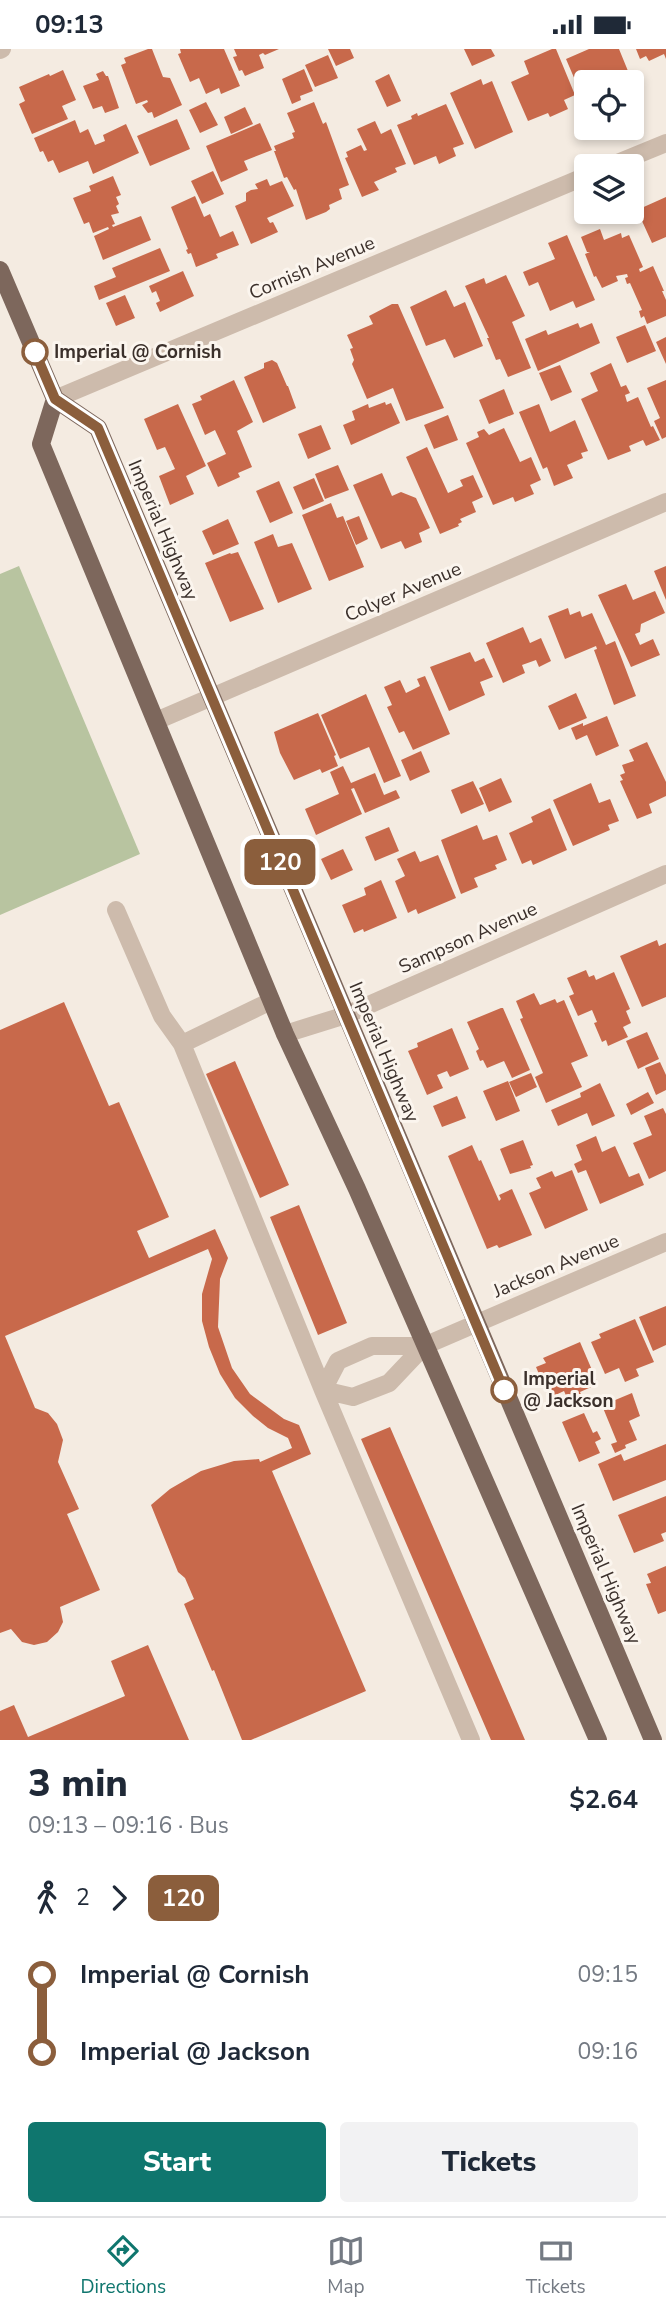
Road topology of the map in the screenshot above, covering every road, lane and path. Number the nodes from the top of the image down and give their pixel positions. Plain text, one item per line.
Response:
1 (666, 143) edge
2 (639, 154) edge
3 (574, 181) edge
4 (0, 269) edge
5 (55, 399) junction
6 (666, 502) edge
7 (211, 697) junction
8 (156, 721) junction
9 (666, 874) edge
10 (116, 910) dead end
11 (271, 1001) junction
12 (345, 1015) junction
13 (285, 1034) junction
14 (182, 1044) junction
15 (666, 1242) edge
16 (475, 1323) junction
17 (424, 1346) junction
18 (323, 1390) junction
19 (471, 1740) edge
20 (598, 1740) edge
21 (653, 1740) edge

1 - 2 street
3 - 5 street, Cornish Avenue
4 - 5 main road
5 - 7 main road, Imperial Highway
5 - 8 main road
6 - 7 street, Colyer Avenue
7 - 8 street, Colyer Avenue
7 - 12 main road, Imperial Highway
8 - 11 main road
9 - 12 street, Sampson Avenue
10 - 14 street
11 - 13 main road
11 - 14 street
12 - 13 street, Sampson Avenue
12 - 16 main road, Imperial Highway
13 - 17 main road
14 - 18 street
15 - 16 street, Jackson Avenue
16 - 17 street, Jackson Avenue
16 - 21 main road, Imperial Highway
17 - 18 street
17 - 18 street
17 - 20 main road
18 - 19 street

